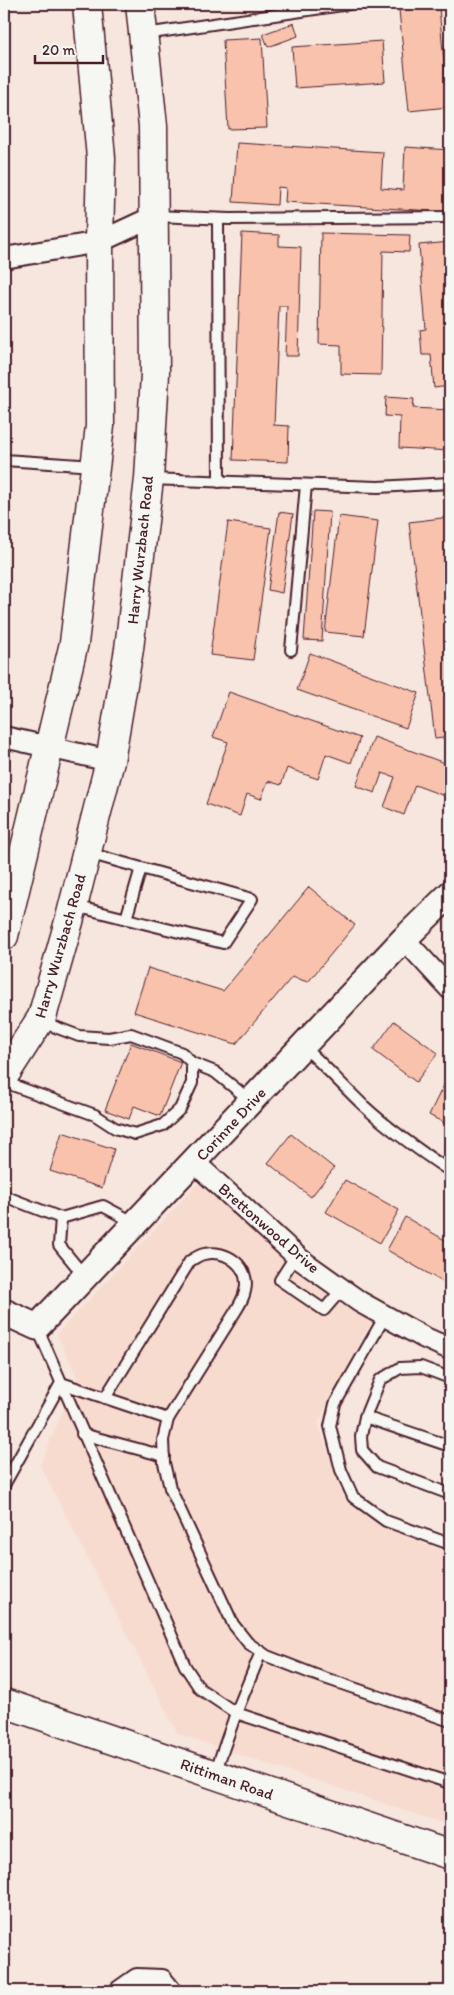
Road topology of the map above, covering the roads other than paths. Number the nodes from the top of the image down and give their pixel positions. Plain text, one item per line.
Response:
1 (87, 4) edge
2 (140, 4) edge
3 (349, 4) edge
4 (144, 34) junction
5 (155, 216) junction
6 (450, 217) edge
7 (223, 219) junction
8 (99, 242) junction
9 (4, 258) edge
10 (4, 460) edge
11 (95, 466) junction
12 (148, 479) junction
13 (219, 482) junction
14 (450, 482) edge
15 (306, 485) junction
16 (291, 650) dead end
17 (4, 737) edge
18 (50, 748) junction
19 (110, 761) junction
20 (87, 853) junction
21 (141, 868) junction
22 (450, 894) edge
23 (73, 906) junction
24 (126, 919) junction
25 (4, 936) edge
26 (404, 940) junction
27 (450, 989) edge
28 (39, 1021) junction
29 (304, 1047) junction
30 (192, 1063) junction
31 (4, 1076) edge
32 (4, 1082) edge
33 (252, 1102) junction
34 (195, 1163) junction
35 (450, 1170) edge
36 (4, 1196) edge
37 (61, 1218) junction
38 (136, 1224) junction
39 (296, 1255) junction
40 (85, 1277) junction
41 (342, 1289) junction
42 (4, 1312) edge
43 (385, 1316) junction
44 (37, 1328) junction
45 (450, 1349) edge
46 (450, 1378) edge
47 (61, 1383) junction
48 (106, 1398) junction
49 (365, 1417) junction
50 (168, 1418) junction
51 (82, 1434) junction
52 (450, 1446) edge
53 (164, 1456) junction
54 (4, 1485) edge
55 (450, 1494) edge
56 (450, 1544) edge
57 (261, 1652) junction
58 (4, 1703) edge
59 (236, 1713) junction
60 (450, 1721) edge
61 (214, 1774) junction
62 (450, 1783) edge
63 (450, 1855) edge
64 (120, 1991) edge
65 (171, 1991) edge

1 - 8 main road
2 - 4 main road, Harry Wurzbach Road
3 - 4 lane
4 - 5 main road, Harry Wurzbach Road
5 - 7 lane
5 - 8 street
5 - 12 main road, Harry Wurzbach Road
6 - 7 lane
7 - 13 lane
8 - 9 street
8 - 11 main road
10 - 11 lane
11 - 18 main road
12 - 13 lane
12 - 19 main road, Harry Wurzbach Road
13 - 15 lane
14 - 15 lane
15 - 16 lane
17 - 18 street
18 - 19 street
18 - 25 main road
19 - 20 main road, Harry Wurzbach Road
20 - 21 lane
20 - 23 main road, Harry Wurzbach Road
21 - 24 lane
21 - 24 lane
22 - 26 street, Corinne Drive
23 - 24 lane
23 - 28 main road, Harry Wurzbach Road
26 - 27 street
26 - 29 street, Corinne Drive
28 - 30 lane
28 - 31 main road, Harry Wurzbach Road
29 - 33 street, Corinne Drive
29 - 35 lane
30 - 32 lane
30 - 33 lane
33 - 34 street, Corinne Drive
34 - 38 street, Corinne Drive
34 - 39 street, Brettonwood Drive
36 - 37 lane
37 - 38 lane
37 - 40 lane
38 - 40 street, Corinne Drive
39 - 41 street, Brettonwood Drive
39 - 41 lane
40 - 44 street, Corinne Drive
41 - 43 street, Brettonwood Drive
42 - 44 street
43 - 45 street, Brettonwood Drive
43 - 56 lane
44 - 47 lane
46 - 49 lane
47 - 48 lane
47 - 51 lane
47 - 54 lane
48 - 50 lane
48 - 50 lane
49 - 52 lane
49 - 55 lane
50 - 53 lane
51 - 53 lane
51 - 59 lane
53 - 57 lane
57 - 59 lane
57 - 60 lane
58 - 61 main road, Rittiman Road
59 - 61 lane
59 - 62 lane
61 - 63 main road, Rittiman Road
64 - 65 street

